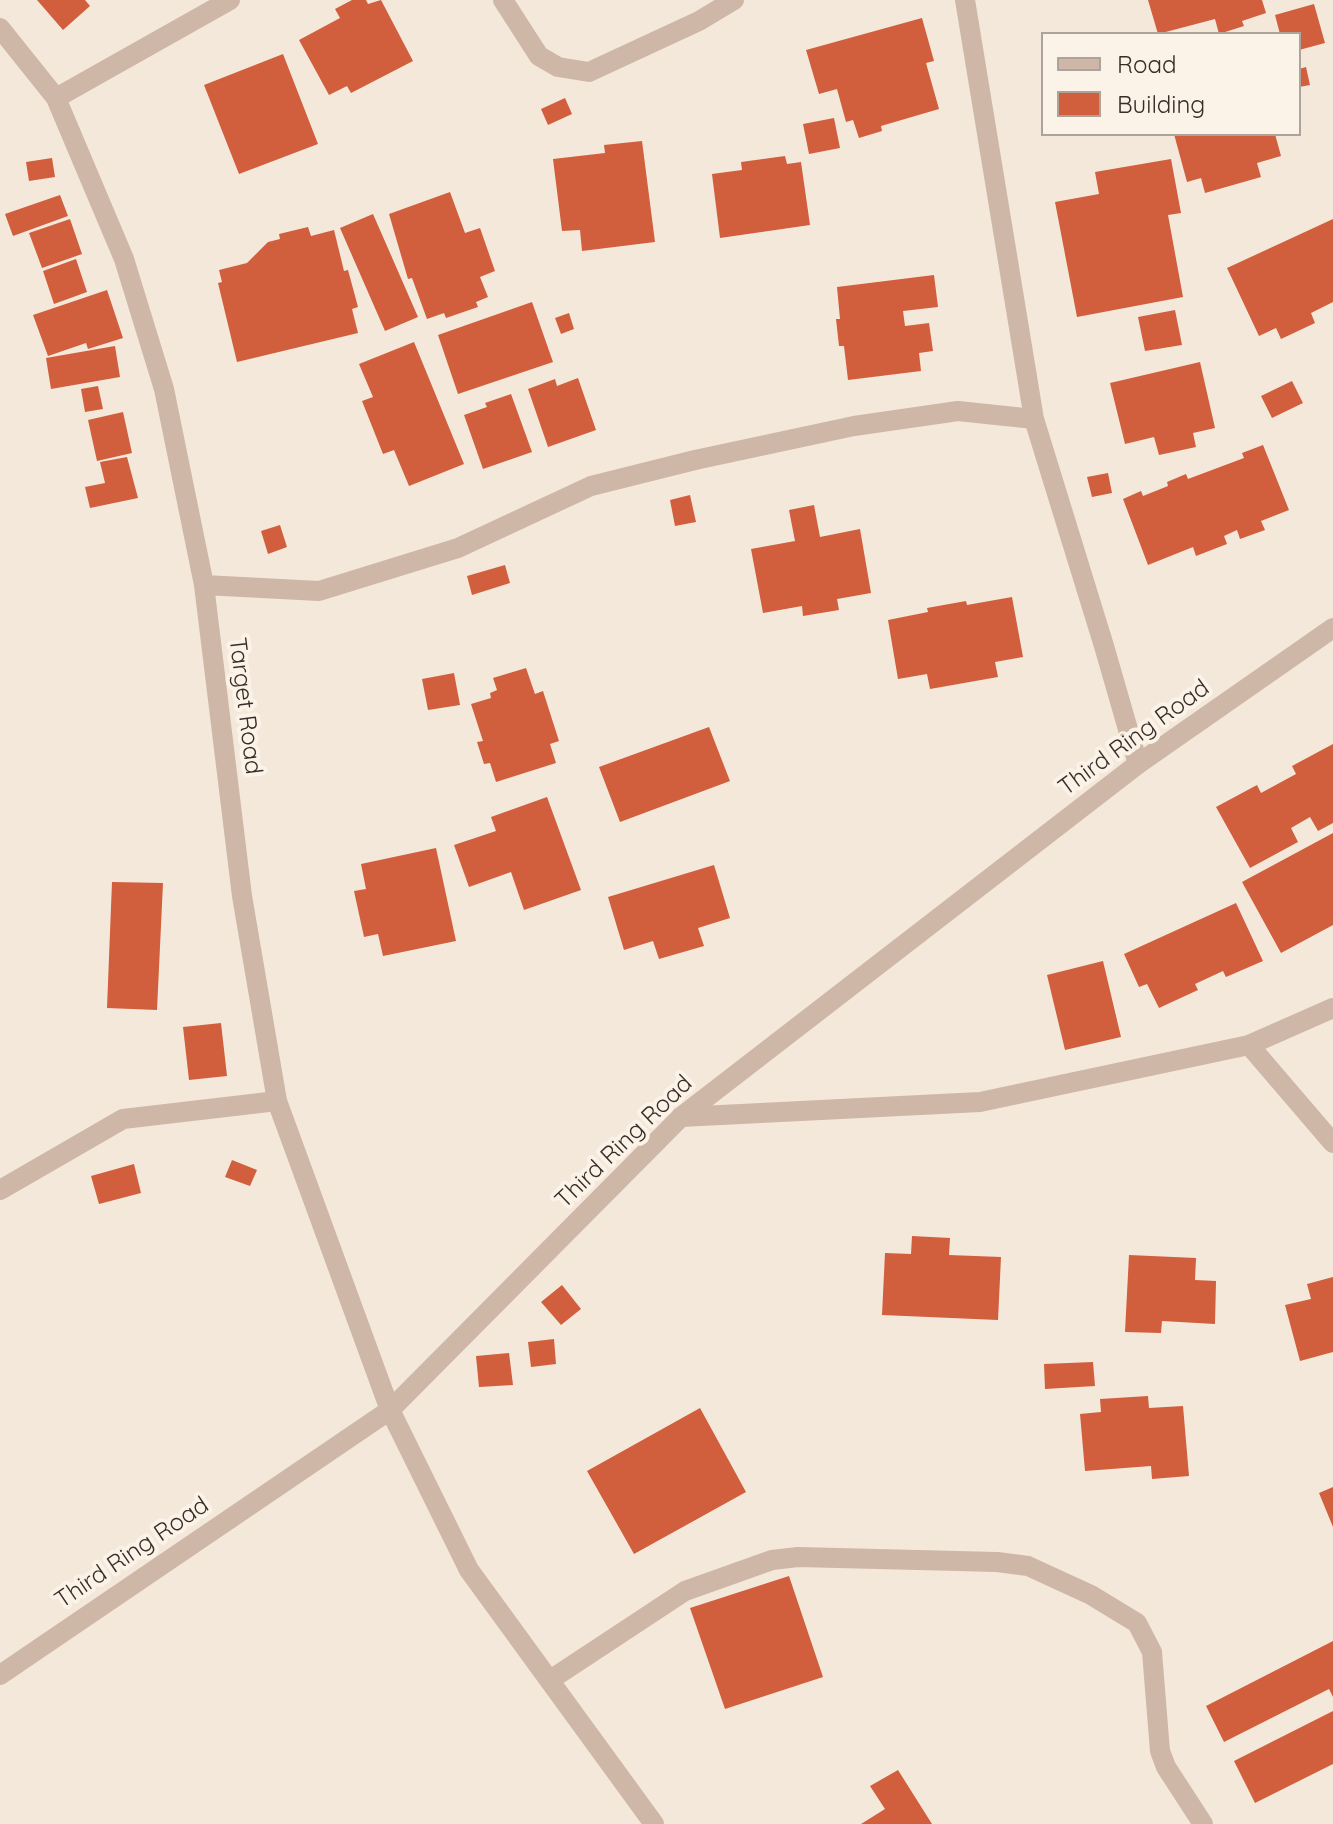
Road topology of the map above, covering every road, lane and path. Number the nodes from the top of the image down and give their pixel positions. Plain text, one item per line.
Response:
1 (230, 0) edge
2 (503, 0) edge
3 (734, 0) edge
4 (965, 0) edge
5 (0, 28) edge
6 (56, 98) junction
7 (1034, 419) junction
8 (204, 585) junction
9 (1333, 628) edge
10 (1138, 764) junction
11 (1333, 1008) edge
12 (1249, 1045) junction
13 (277, 1101) junction
14 (681, 1117) junction
15 (1333, 1143) edge
16 (0, 1190) edge
17 (390, 1410) junction
18 (0, 1675) edge
19 (550, 1680) junction
20 (654, 1824) edge
21 (1203, 1824) edge

1 - 6 street
2 - 3 street
4 - 7 street
5 - 6 street, Target Road
6 - 8 street, Target Road
7 - 8 street
7 - 10 street
8 - 13 street, Target Road
9 - 10 street, Third Ring Road
10 - 14 street, Third Ring Road
11 - 12 street
12 - 14 street
12 - 15 street
13 - 16 street
13 - 17 street, Target Road
14 - 17 street, Third Ring Road
17 - 18 street, Third Ring Road
17 - 19 street, Target Road
19 - 20 street, Target Road
19 - 21 street

